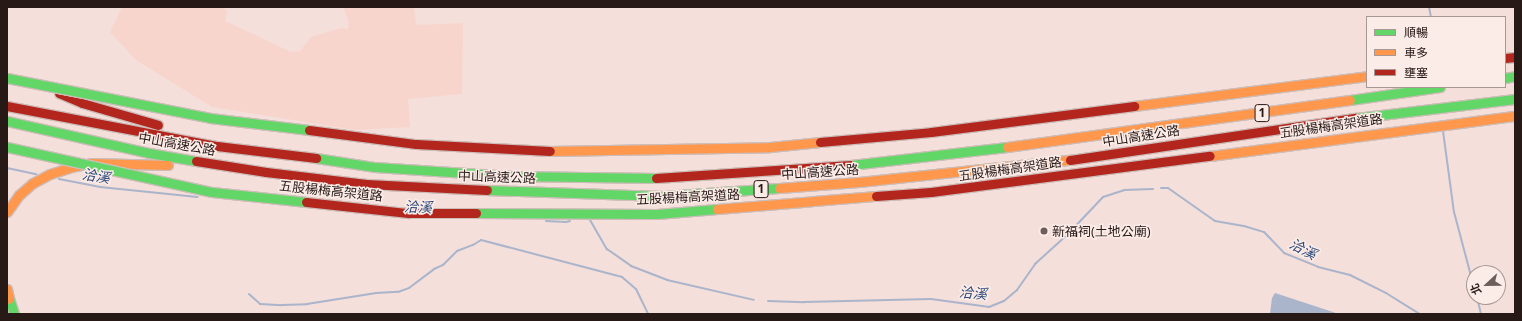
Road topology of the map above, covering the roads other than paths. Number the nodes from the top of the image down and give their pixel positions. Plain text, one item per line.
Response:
1 (7, 72) edge
2 (1366, 76) edge
3 (7, 78) edge
4 (1433, 88) edge
5 (1515, 99) edge
6 (7, 106) edge
7 (1515, 116) edge
8 (7, 121) edge
9 (7, 147) edge
10 (267, 151) junction
11 (266, 172) junction
12 (7, 212) edge
13 (8, 294) edge
14 (14, 314) edge

1 - 10 main road
2 - 3 main road, 1, bridge
4 - 10 main road, 中山高速公路 / 1
5 - 11 main road, 中山高速公路 / 1
6 - 10 main road, 中山高速公路 / 1
7 - 9 main road, 五股楊梅高架道路 / 1, bridge
8 - 11 main road, 中山高速公路 / 1
11 - 12 main road
13 - 14 main road

